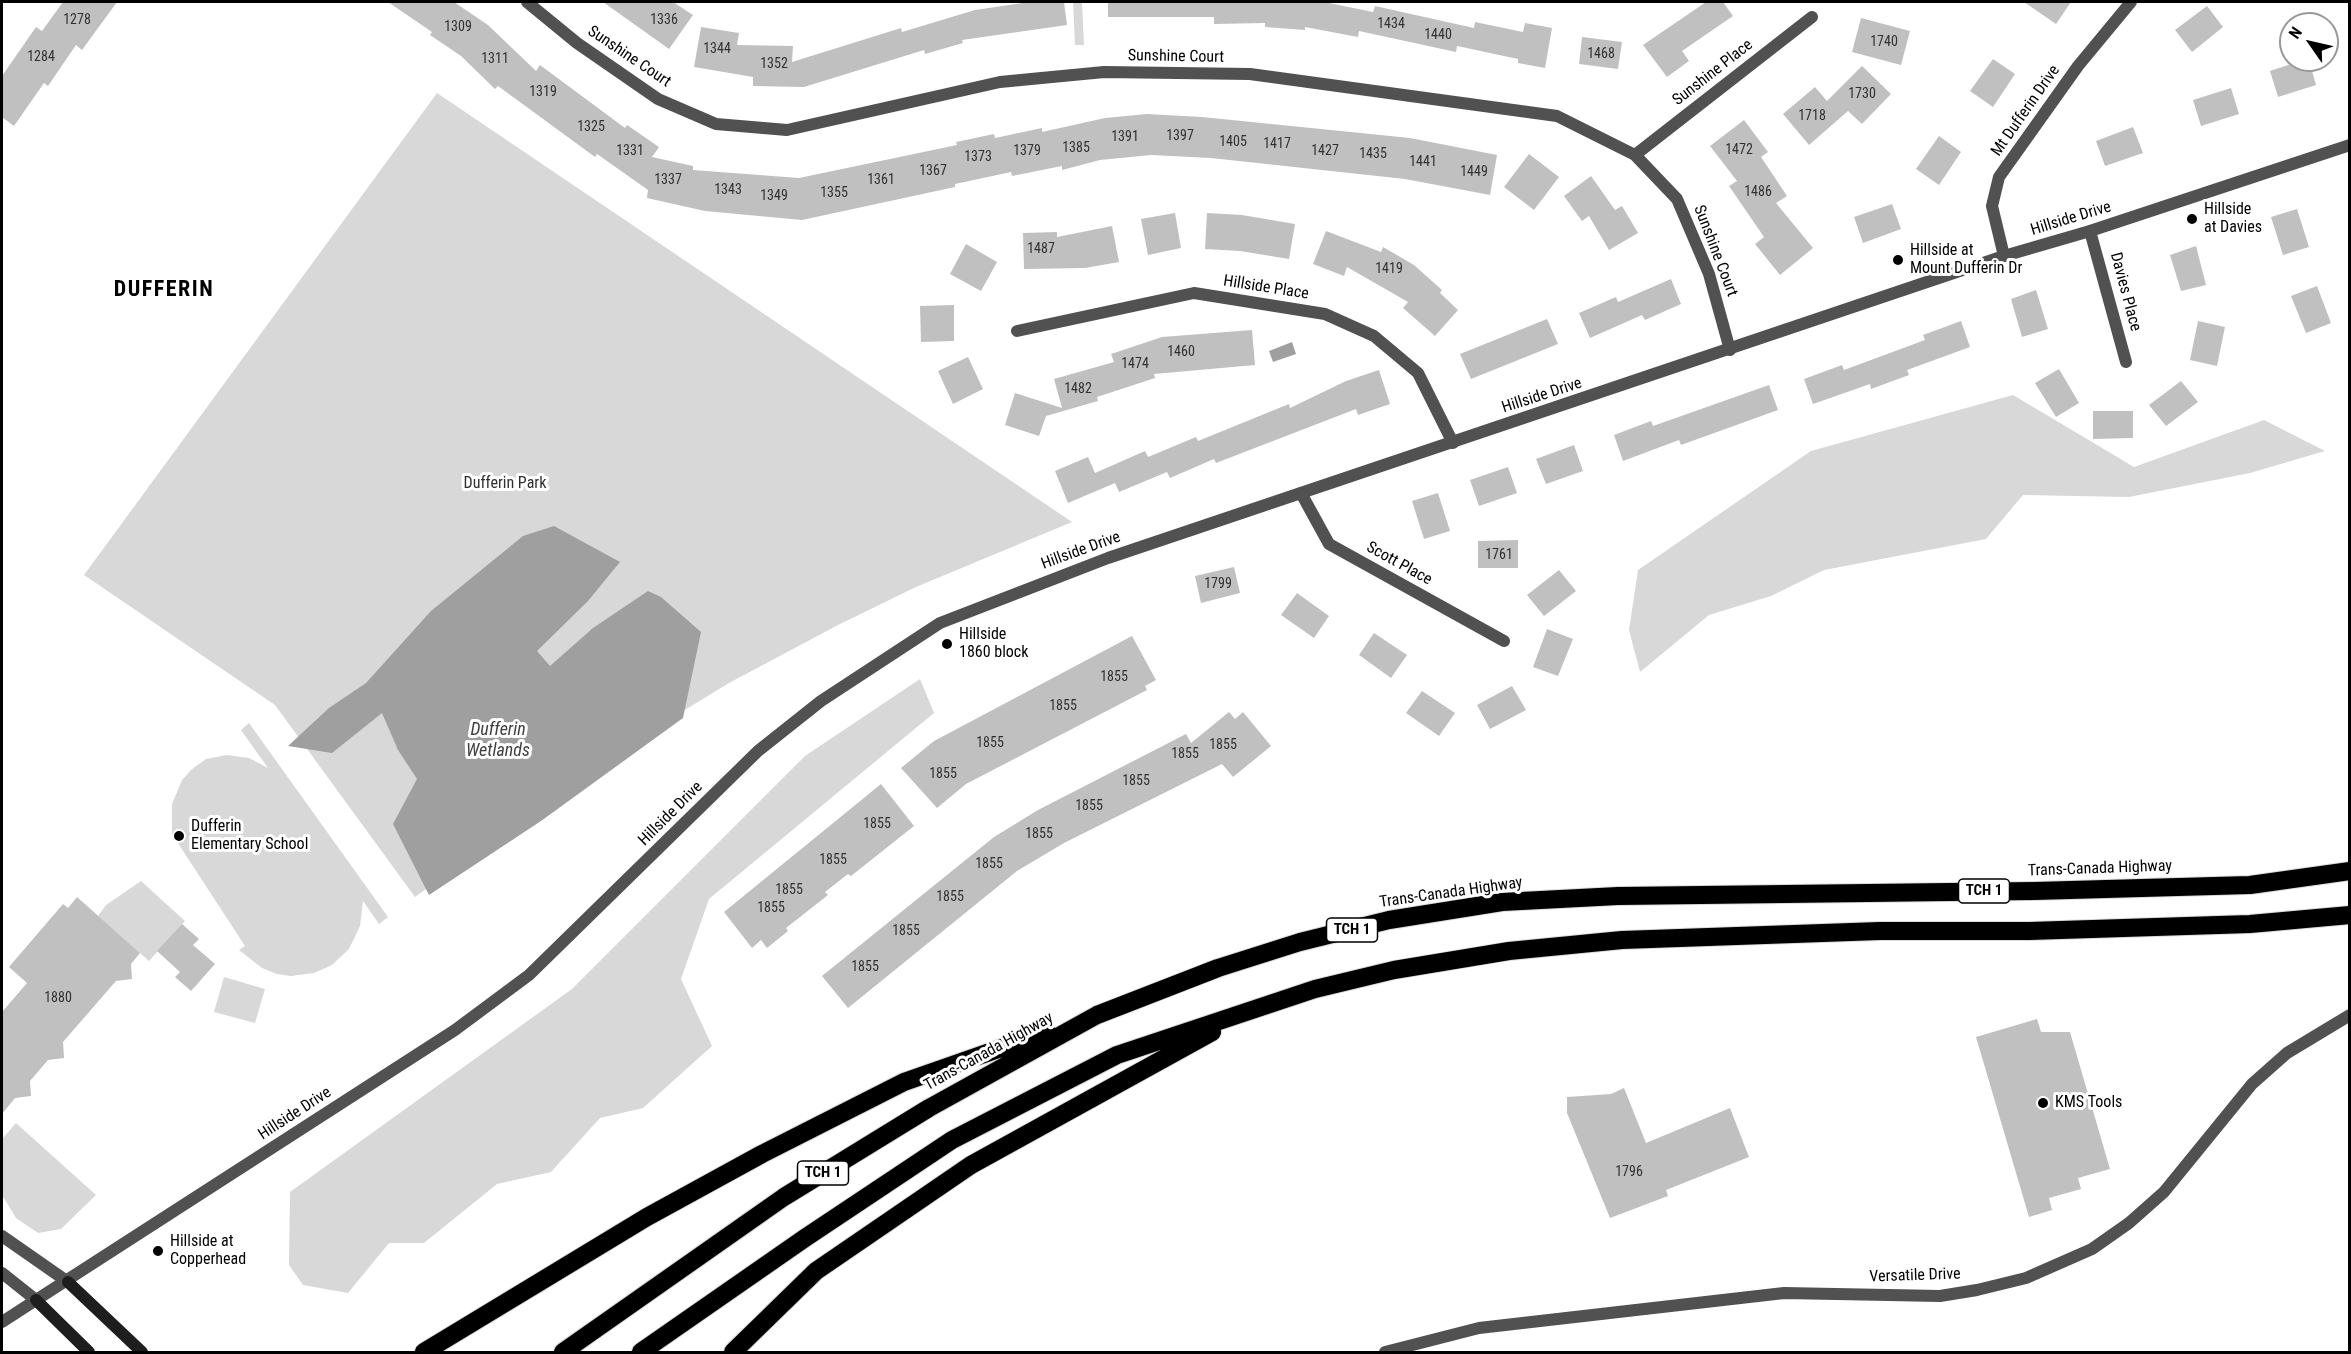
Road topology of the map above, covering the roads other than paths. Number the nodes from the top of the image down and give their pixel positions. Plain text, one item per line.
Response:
1 (527, 2) edge
2 (2131, 2) edge
3 (1812, 17) dead end
4 (2348, 148) edge
5 (1635, 155) junction
6 (2090, 231) junction
7 (2004, 256) junction
8 (1017, 331) dead end
9 (1730, 350) junction
10 (2126, 362) dead end
11 (1453, 443) junction
12 (1301, 494) junction
13 (1504, 641) dead end
14 (2349, 871) edge
15 (2349, 915) edge
16 (1255, 1008) junction
17 (1097, 1015) junction
18 (2349, 1015) edge
19 (2, 1236) edge
20 (2, 1273) edge
21 (68, 1282) junction
22 (36, 1300) junction
23 (2, 1322) edge
24 (89, 1353) edge
25 (142, 1353) edge
26 (424, 1353) edge
27 (563, 1353) edge
28 (641, 1353) edge
29 (733, 1353) edge
30 (1385, 1353) edge

1 - 5 street, Sunshine Court
2 - 7 street, Mt Dufferin Drive
3 - 5 street, Sunshine Place
4 - 6 street, Hillside Drive
5 - 9 street, Sunshine Court
6 - 7 street, Hillside Drive
6 - 10 street, Davies Place
7 - 9 street, Hillside Drive
8 - 11 street, Hillside Place
9 - 11 street, Hillside Drive
11 - 12 street, Hillside Drive
12 - 13 street, Scott Place
12 - 21 street, Hillside Drive
14 - 17 highway, Trans-Canada Highway / TCH 1
15 - 16 highway, TCH 1
16 - 28 highway, TCH 1
16 - 29 highway
17 - 26 highway
17 - 27 highway, Trans-Canada Highway / TCH 1
18 - 30 street, Versatile Drive
19 - 21 street
20 - 22 street
21 - 22 street, Hillside Drive
21 - 25 main road
22 - 23 street, Hillside Drive
22 - 24 main road

